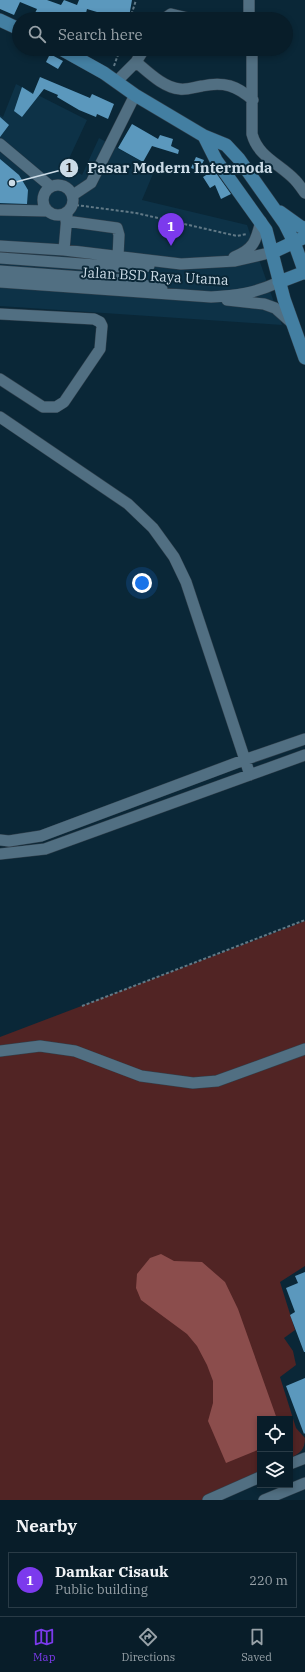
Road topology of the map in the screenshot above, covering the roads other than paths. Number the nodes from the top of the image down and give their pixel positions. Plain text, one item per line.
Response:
1 (250, 0) edge
2 (249, 12) edge
3 (0, 20) edge
4 (12, 26) edge
5 (73, 56) edge
6 (140, 56) edge
7 (252, 56) edge
8 (136, 62) junction
9 (112, 79) junction
10 (135, 95) junction
11 (253, 100) junction
12 (204, 136) junction
13 (0, 144) edge
14 (50, 186) junction
15 (305, 193) edge
16 (70, 208) junction
17 (274, 208) junction
18 (0, 210) edge
19 (48, 211) junction
20 (259, 226) junction
21 (305, 228) edge
22 (299, 239) edge
23 (0, 246) edge
24 (64, 250) junction
25 (273, 252) junction
26 (118, 257) junction
27 (0, 258) edge
28 (220, 262) junction
29 (182, 264) junction
30 (0, 272) edge
31 (305, 273) edge
32 (0, 282) edge
33 (279, 282) junction
34 (182, 295) junction
35 (211, 297) junction
36 (0, 314) edge
37 (293, 324) junction
38 (305, 358) edge
39 (0, 379) edge
40 (0, 417) edge
41 (305, 739) edge
42 (305, 755) edge
43 (244, 760) junction
44 (250, 775) junction
45 (0, 840) edge
46 (0, 854) edge
47 (305, 1049) edge
48 (0, 1051) edge
49 (305, 1458) edge
50 (293, 1463) edge
51 (257, 1478) edge
52 (305, 1482) edge
53 (208, 1500) edge
54 (264, 1500) edge

1 - 2 street
3 - 4 main road
5 - 9 main road
6 - 8 street
7 - 11 street
8 - 9 street
8 - 11 street
9 - 10 main road
10 - 12 main road
10 - 16 street
11 - 15 street
12 - 17 main road
12 - 20 main road
13 - 14 street
14 - 16 street
14 - 19 street
16 - 19 street
16 - 24 street
16 - 26 street
17 - 21 main road
17 - 22 main road
18 - 19 street
20 - 25 main road
20 - 28 street
22 - 25 main road, Jalan BSD Raya Utama
22 - 31 main road
23 - 24 street, Jalan BSD Raya Utama
24 - 26 street, Jalan BSD Raya Utama
25 - 28 street, Jalan BSD Raya Utama
25 - 33 main road
26 - 29 street, Jalan BSD Raya Utama
27 - 29 street
28 - 29 street, Jalan BSD Raya Utama
30 - 34 street
31 - 33 main road, Jalan BSD Raya Utama
32 - 34 street, Jalan BSD Raya Utama
33 - 35 street, Jalan BSD Raya Utama
33 - 37 main road
34 - 35 street, Jalan BSD Raya Utama
35 - 37 street
36 - 39 street
37 - 38 main road
40 - 43 street
41 - 43 street
42 - 44 street
43 - 44 street
43 - 45 street
44 - 46 street
47 - 48 street
49 - 50 street
51 - 53 street
52 - 54 street

